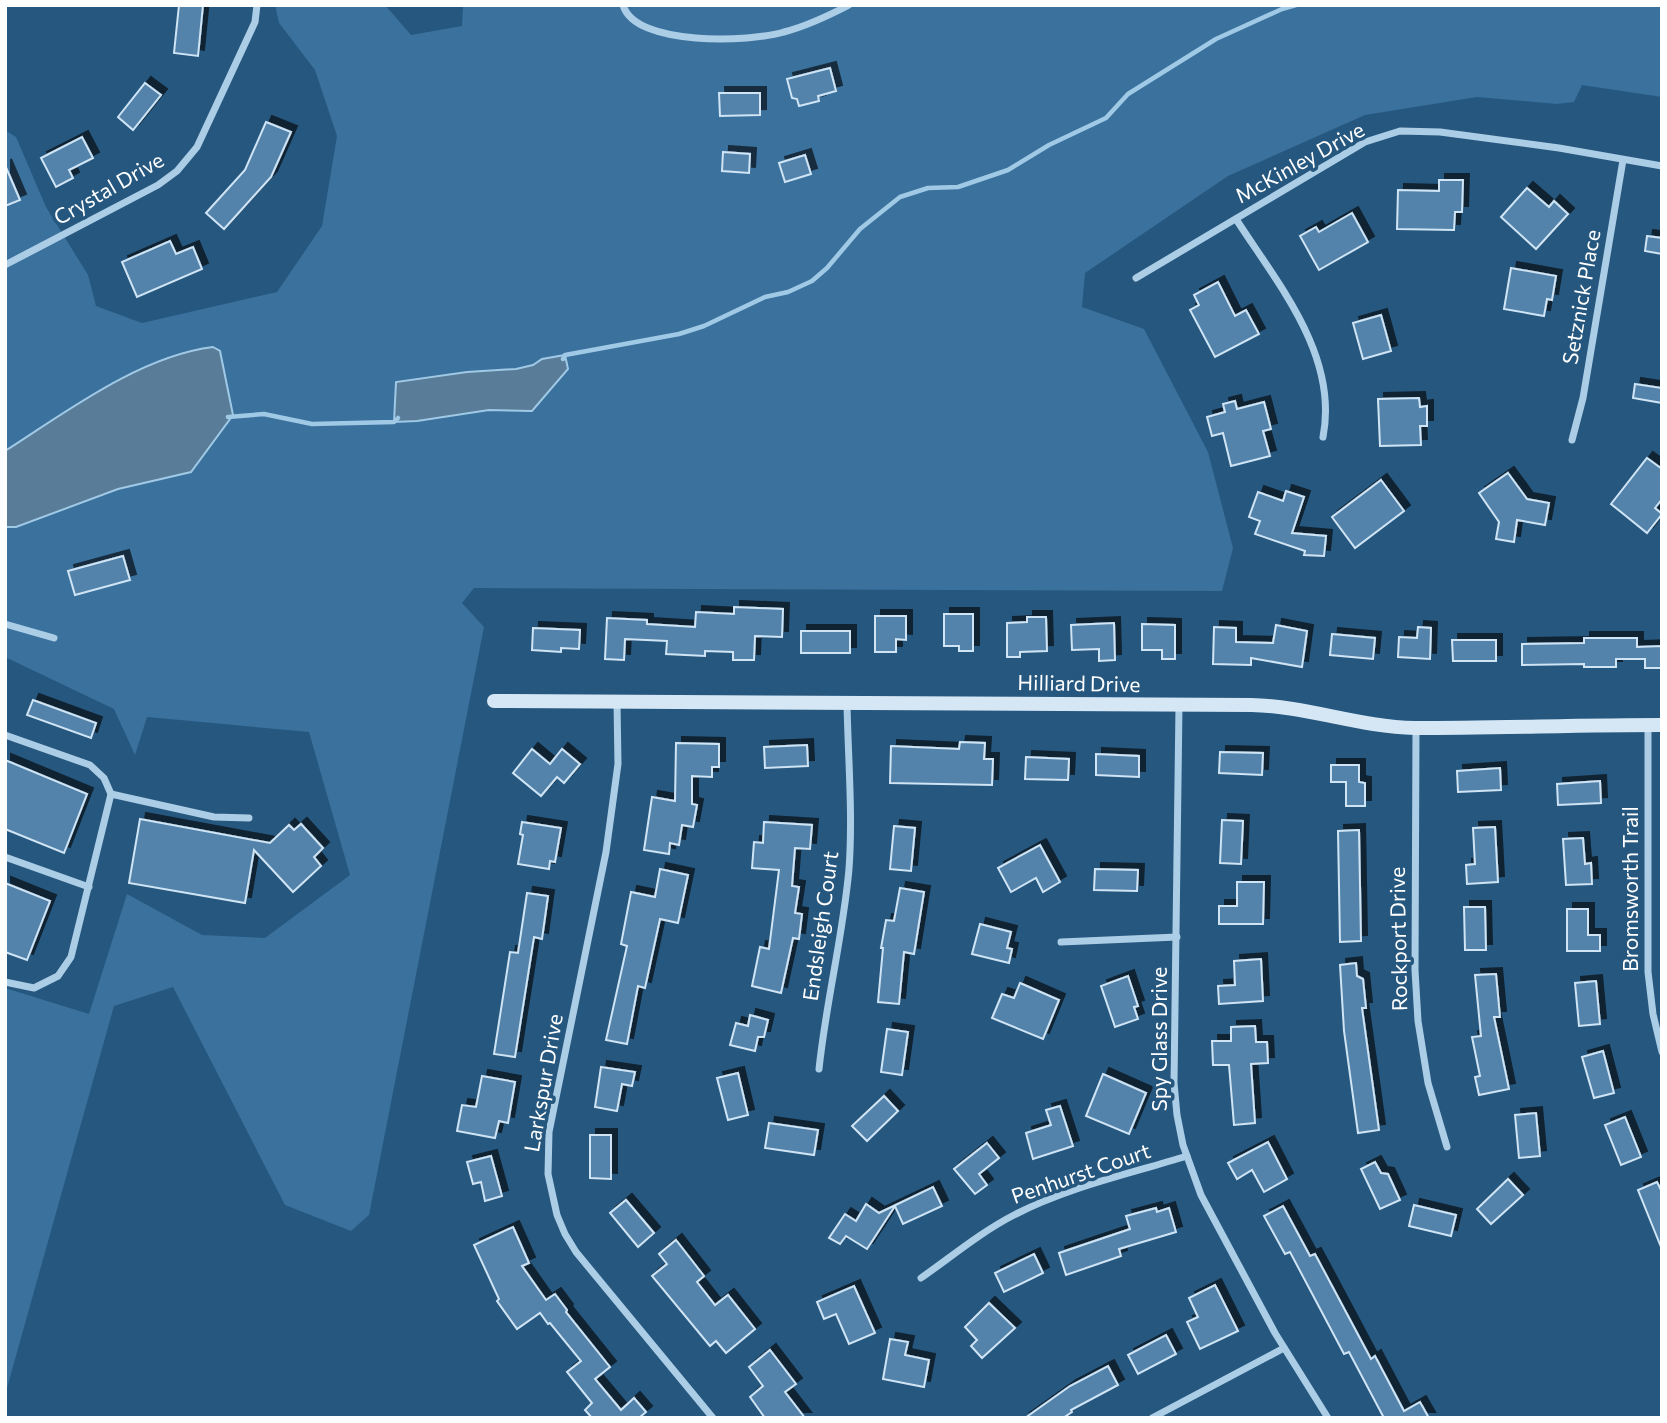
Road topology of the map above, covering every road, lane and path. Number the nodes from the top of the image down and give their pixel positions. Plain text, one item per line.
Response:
1 (257, 5) edge
2 (623, 5) edge
3 (849, 5) edge
4 (1623, 160) junction
5 (1662, 166) edge
6 (1236, 219) junction
7 (5, 265) edge
8 (1136, 278) dead end
9 (1323, 437) dead end
10 (1572, 439) dead end
11 (5, 624) edge
12 (54, 638) dead end
13 (494, 701) dead end
14 (847, 702) junction
15 (617, 703) junction
16 (1180, 706) junction
17 (1655, 725) edge
18 (1416, 727) junction
19 (5, 736) edge
20 (111, 794) junction
21 (249, 818) dead end
22 (5, 857) edge
23 (89, 887) junction
24 (1177, 937) junction
25 (1061, 942) dead end
26 (5, 982) edge
27 (1662, 1052) edge
28 (819, 1069) dead end
29 (1447, 1147) dead end
30 (1187, 1156) junction
31 (921, 1278) dead end
32 (1284, 1348) junction
33 (713, 1418) edge
34 (1152, 1418) edge
35 (1328, 1418) edge

1 - 7 street, Crystal Drive
2 - 3 street
4 - 5 street, McKinley Drive
4 - 6 street, McKinley Drive
4 - 10 street, Setznick Place
6 - 8 street, McKinley Drive
6 - 9 street
11 - 12 street
13 - 15 street, Hilliard Drive
14 - 15 street, Hilliard Drive
14 - 16 street, Hilliard Drive
14 - 28 street, Endsleigh Court
15 - 33 street, Larkspur Drive
16 - 18 street, Hilliard Drive
16 - 24 street, Spy Glass Drive
17 - 18 street, Hilliard Drive
17 - 27 street, Bromsworth Trail
18 - 29 street, Rockport Drive
19 - 20 street
20 - 21 street
20 - 23 street
22 - 23 street
23 - 26 street
24 - 25 street
24 - 30 street, Spy Glass Drive
30 - 31 street, Penhurst Court
30 - 32 street, Spy Glass Drive
32 - 34 street
32 - 35 street, Spy Glass Drive

